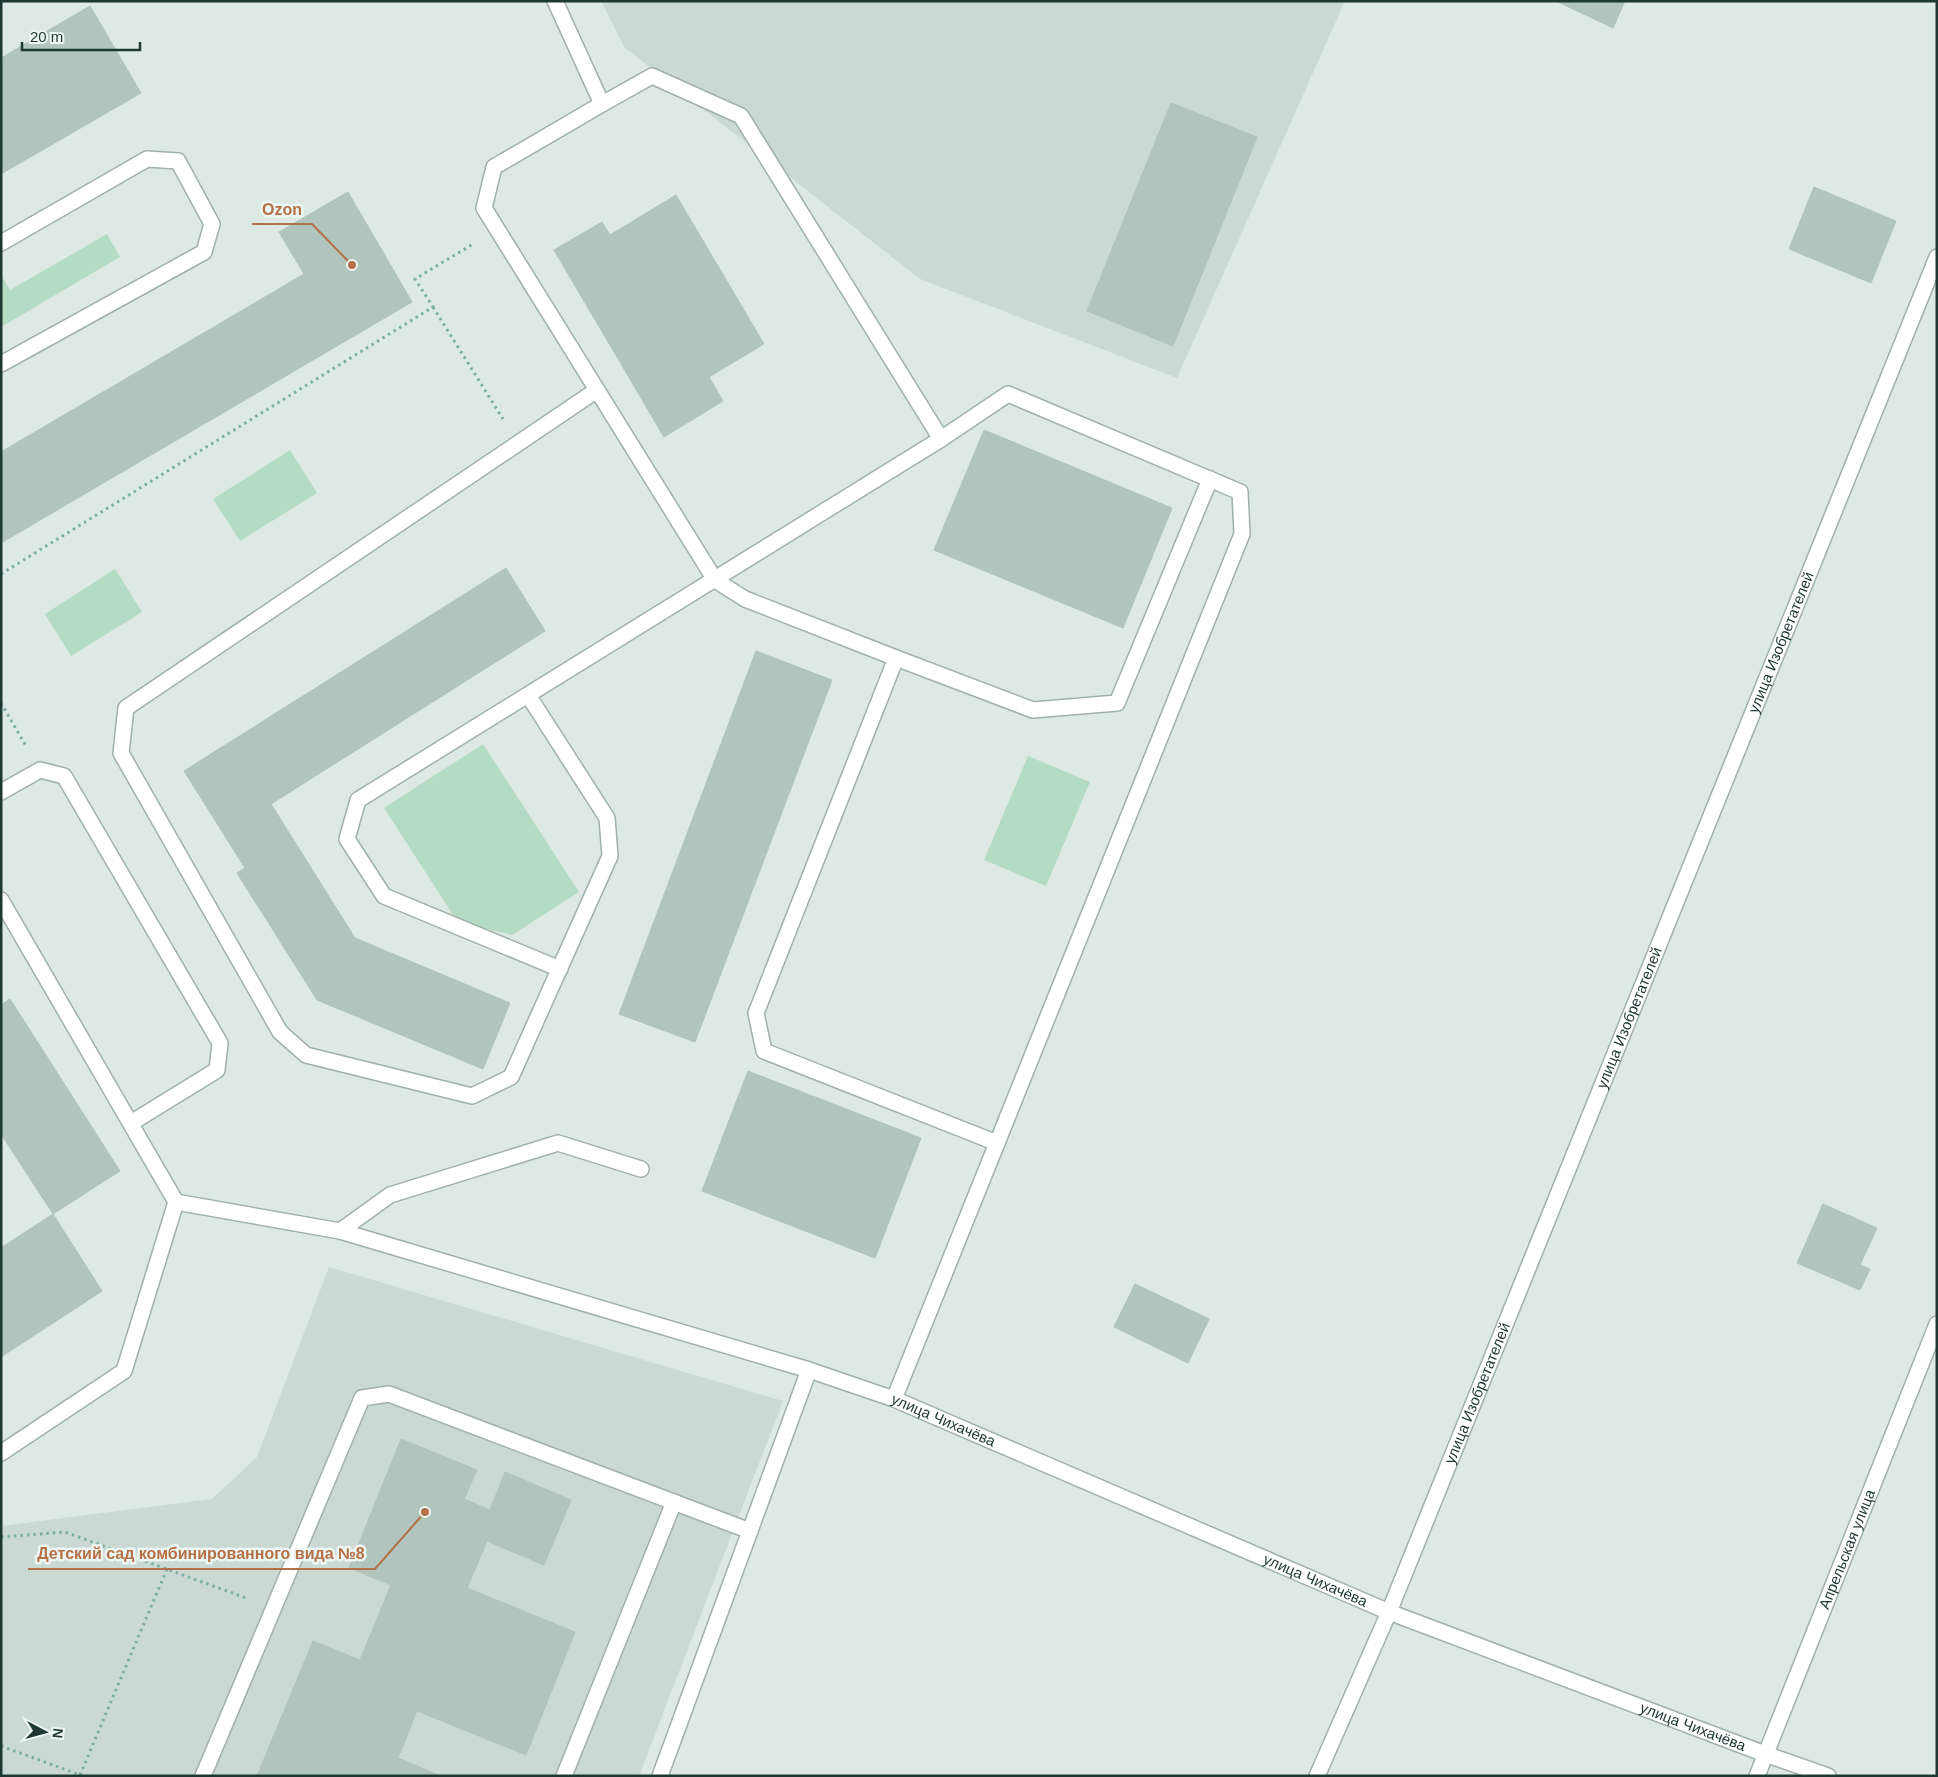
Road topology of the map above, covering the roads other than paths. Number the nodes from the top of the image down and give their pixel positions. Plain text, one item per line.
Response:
1 (555, 1) edge
2 (602, 104) junction
3 (1, 243) edge
4 (1937, 257) edge
5 (1, 364) edge
6 (597, 390) junction
7 (941, 439) junction
8 (1210, 479) junction
9 (715, 580) junction
10 (896, 658) junction
11 (528, 695) junction
12 (1, 792) edge
13 (1, 900) edge
14 (560, 969) junction
15 (131, 1124) junction
16 (997, 1143) junction
17 (641, 1169) dead end
18 (176, 1202) junction
19 (340, 1231) junction
20 (1937, 1324) edge
21 (809, 1370) junction
22 (894, 1399) junction
23 (1, 1453) edge
24 (674, 1502) junction
25 (750, 1531) junction
26 (1389, 1612) junction
27 (1765, 1754) junction
28 (203, 1776) edge
29 (564, 1776) edge
30 (660, 1776) edge
31 (1317, 1776) edge
32 (1756, 1776) edge
33 (1828, 1776) edge

1 - 2 street
2 - 6 street
2 - 7 street
3 - 5 street
4 - 26 street, улица Изобретателей
6 - 9 street
6 - 14 street
7 - 8 street
7 - 9 street
8 - 10 street
8 - 16 street
9 - 10 street
9 - 11 street
10 - 16 street
11 - 14 street
11 - 14 street
12 - 15 street
13 - 15 street
15 - 18 street
16 - 22 street
17 - 19 street
18 - 19 street, улица Чихачёва
18 - 23 street
19 - 21 street, улица Чихачёва
20 - 27 street, Апрельская улица
21 - 22 street, улица Чихачёва
21 - 25 street
22 - 26 street, улица Чихачёва
24 - 25 street
24 - 28 street
24 - 29 street
25 - 30 street
26 - 27 street, улица Чихачёва
26 - 31 street, улица Изобретателей
27 - 32 street, Апрельская улица
27 - 33 street, улица Чихачёва

